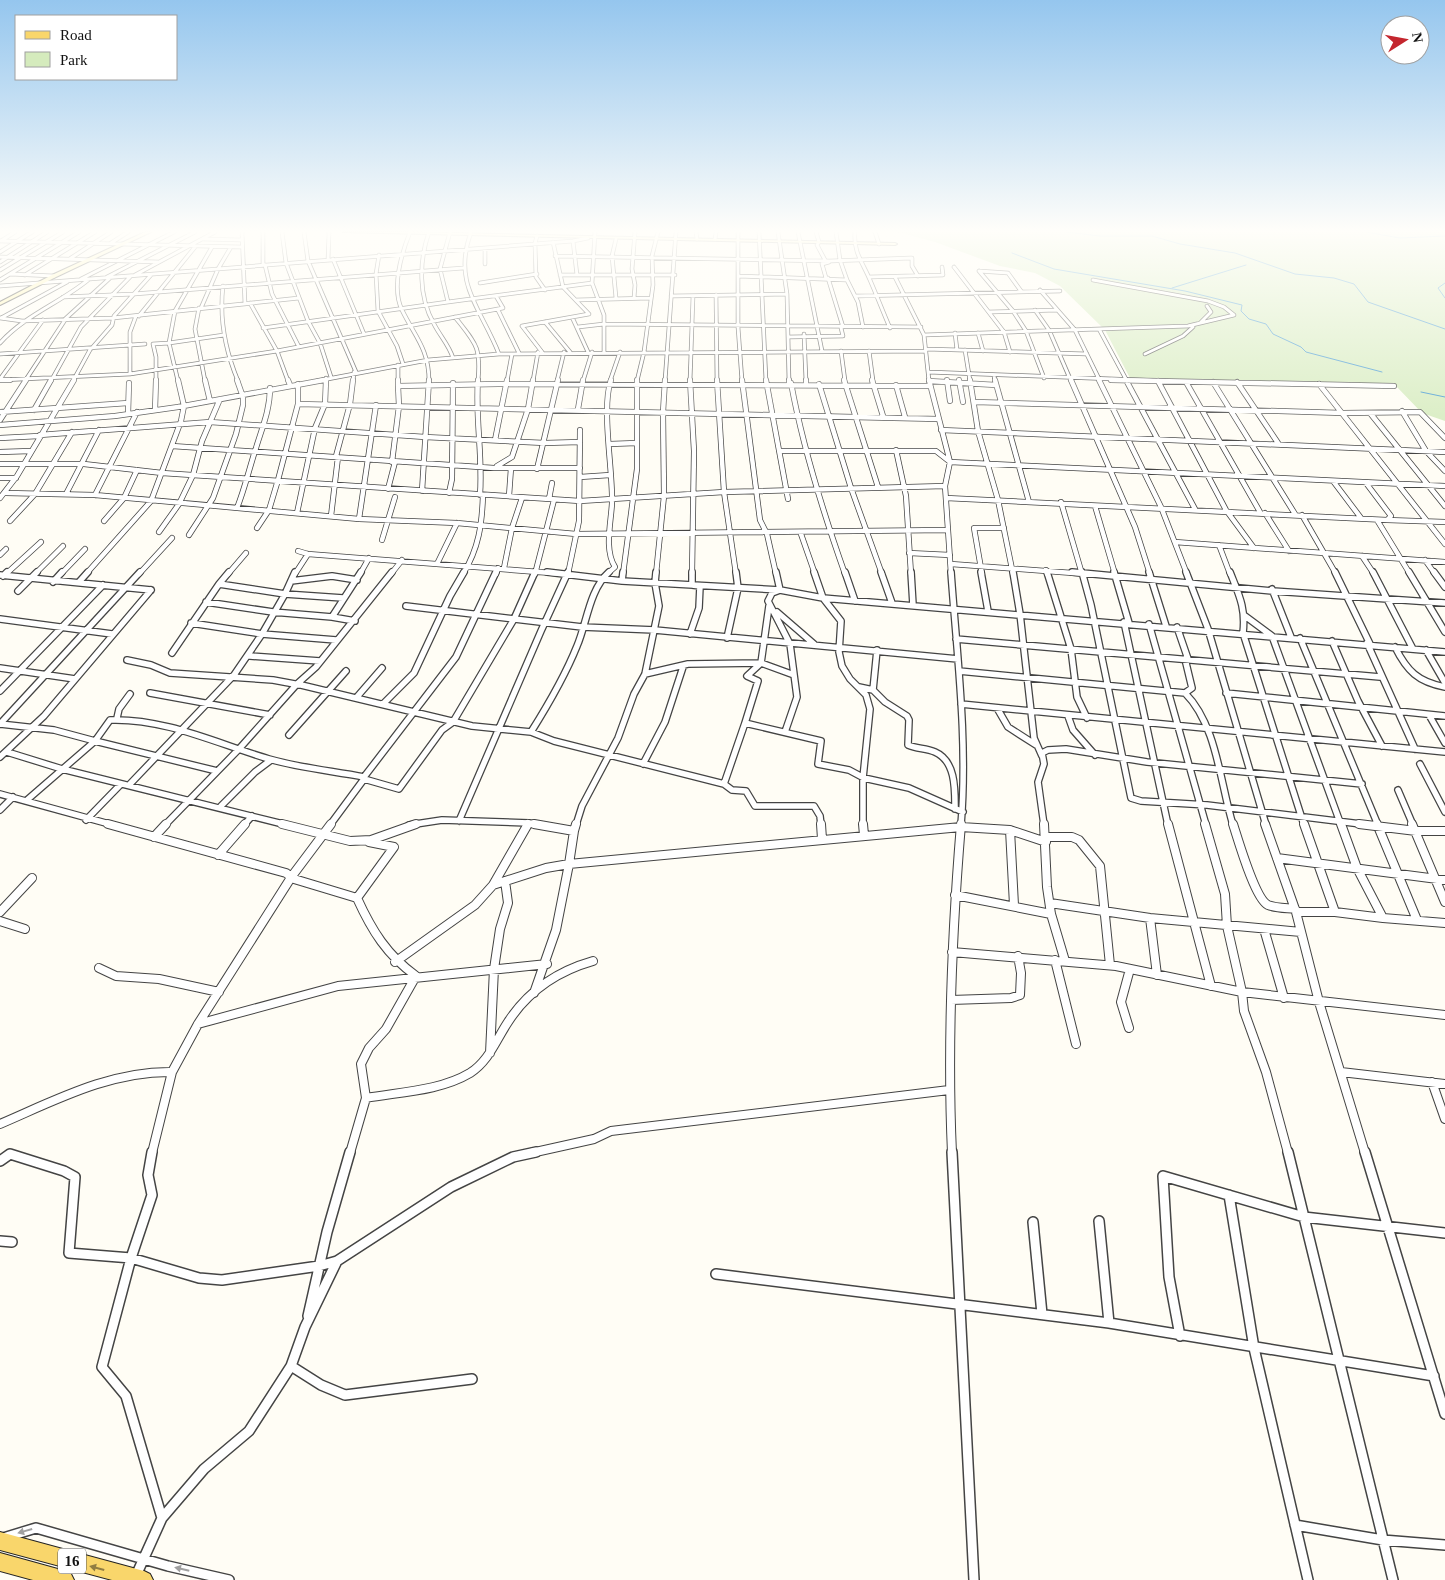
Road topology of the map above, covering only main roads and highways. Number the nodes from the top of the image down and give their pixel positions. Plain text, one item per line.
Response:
1 (0, 1540) edge
2 (0, 1562) edge
3 (138, 1579) edge
4 (65, 1580) edge

3 -> 1 main road, 16
2 - 4 main road, 16

